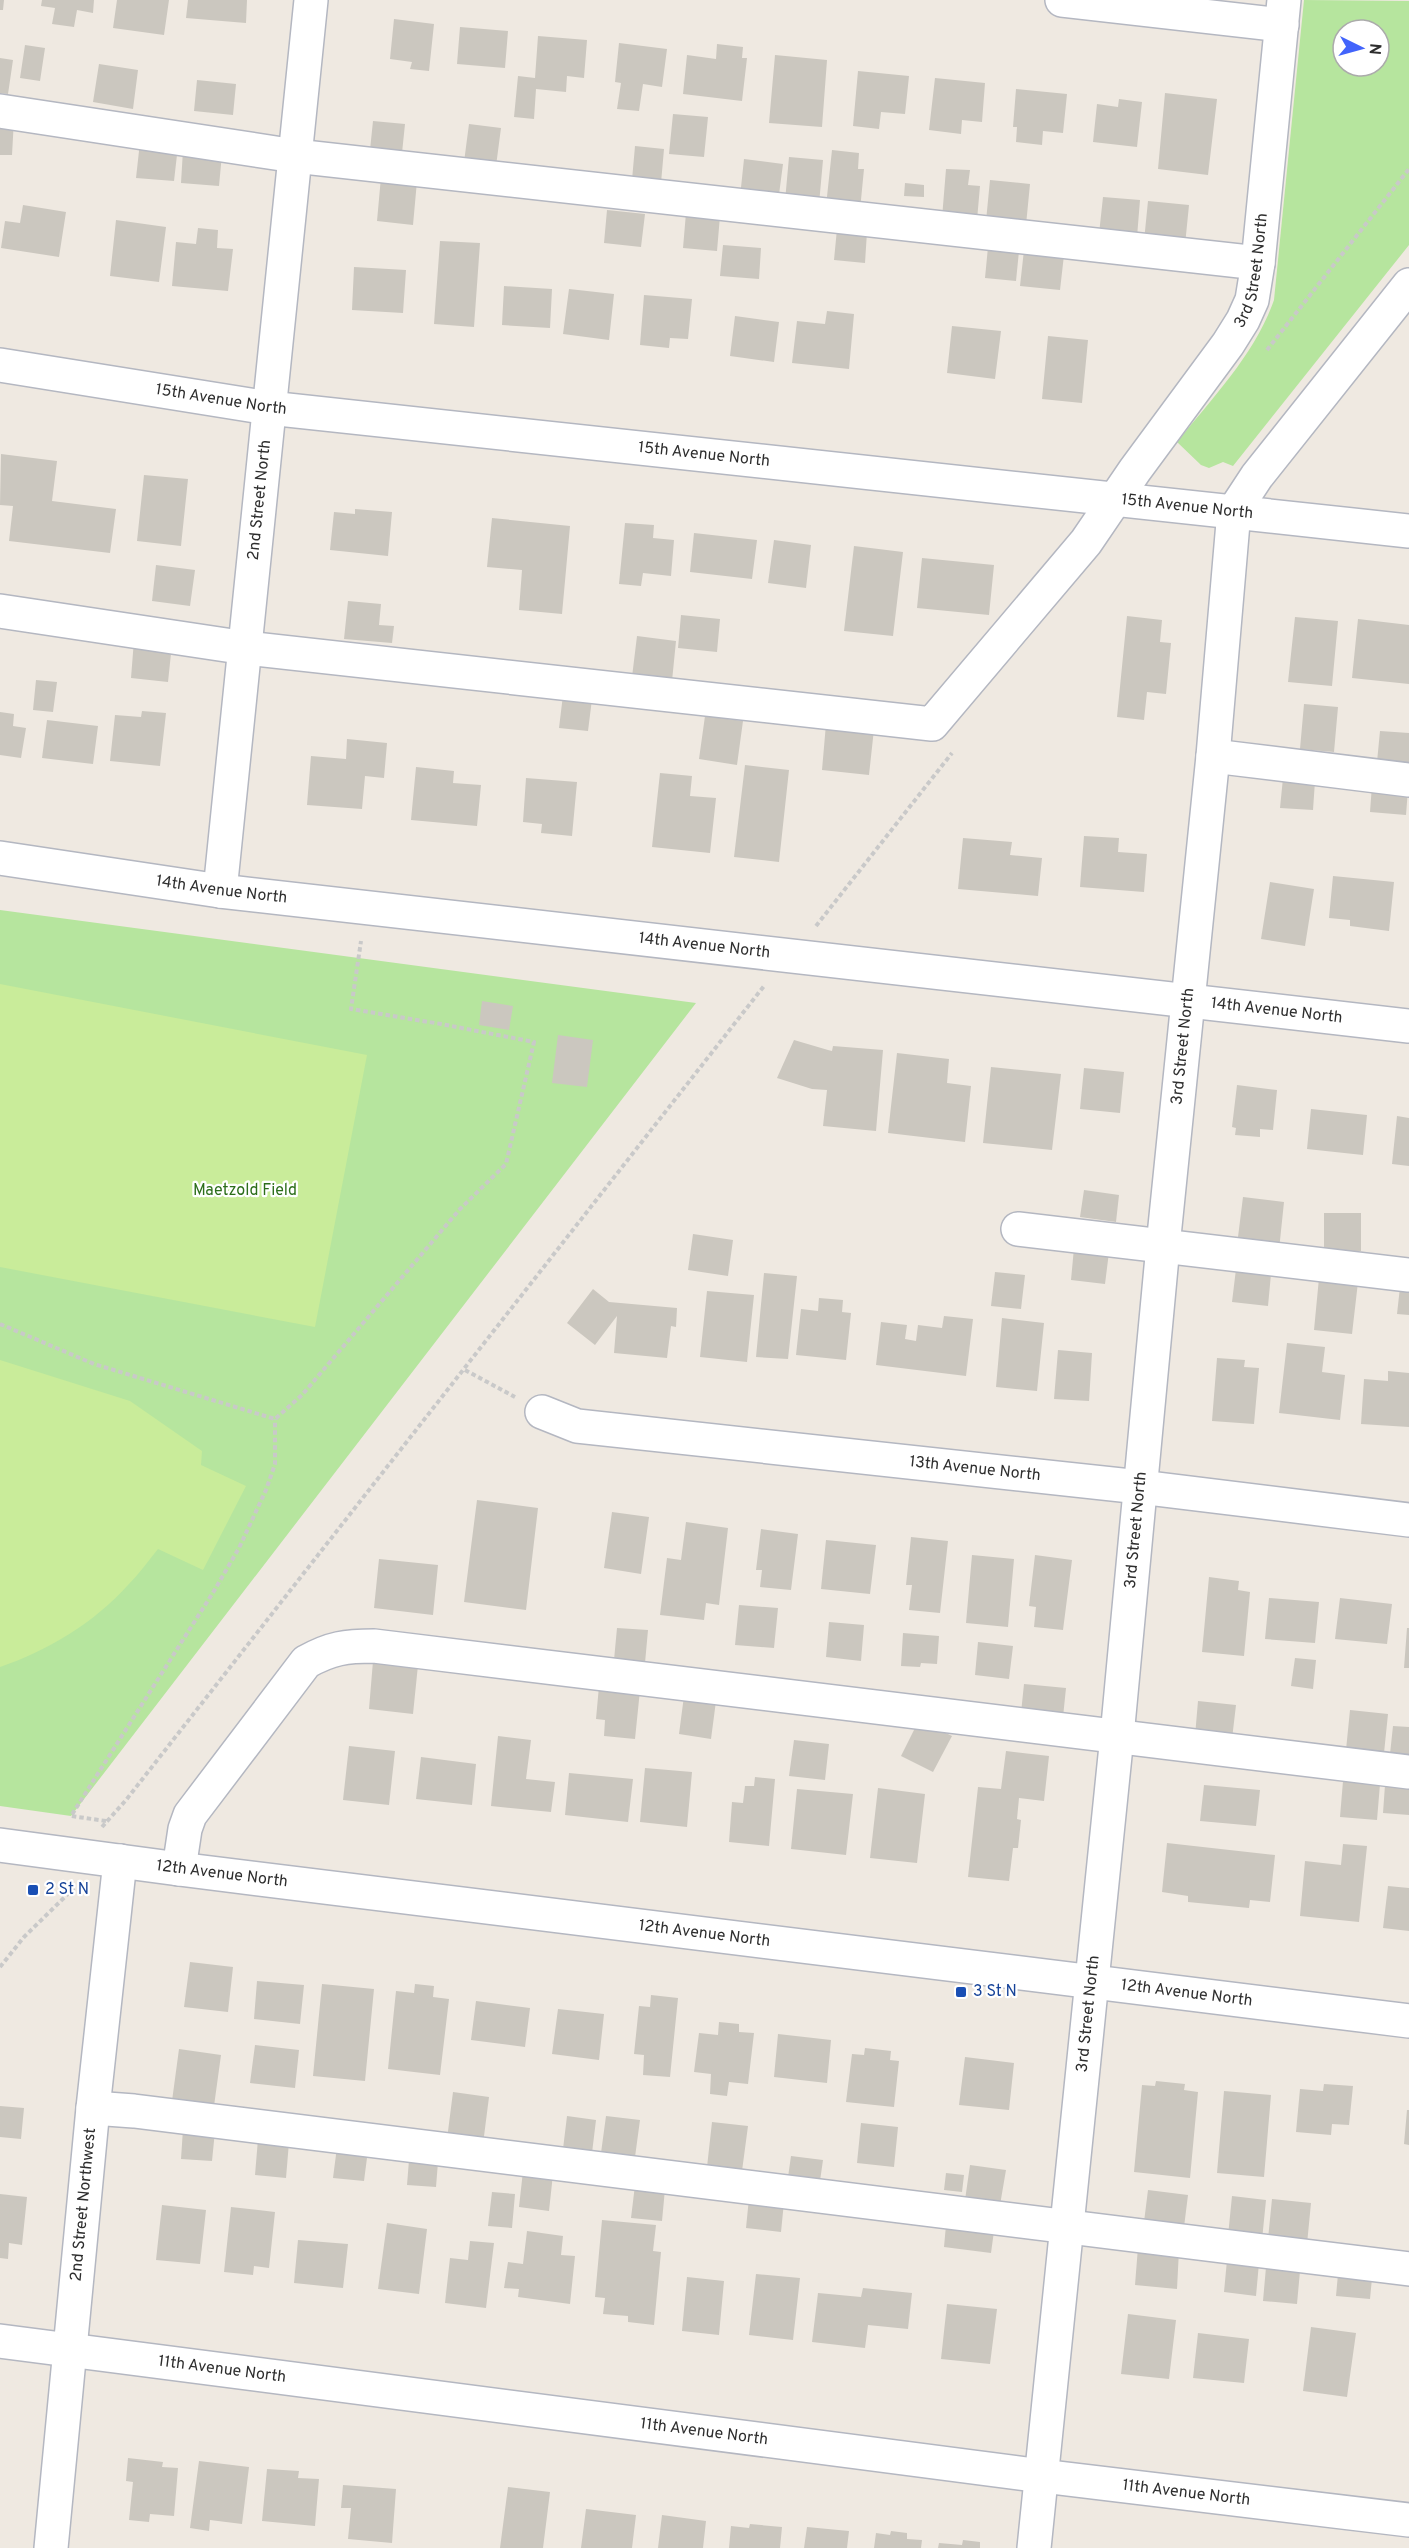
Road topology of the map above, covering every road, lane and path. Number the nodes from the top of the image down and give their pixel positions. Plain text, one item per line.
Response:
1 (311, 0) edge
2 (1062, 0) edge
3 (1283, 12) edge
4 (0, 111) edge
5 (295, 156) junction
6 (1258, 263) junction
7 (1409, 285) edge
8 (0, 365) edge
9 (269, 408) junction
10 (1114, 500) junction
11 (1234, 511) junction
12 (1409, 531) edge
13 (0, 611) edge
14 (246, 648) junction
15 (1214, 756) junction
16 (1409, 780) edge
17 (0, 858) edge
18 (220, 891) junction
19 (358, 951) dead end
20 (765, 985) dead end
21 (1187, 999) junction
22 (1409, 1026) edge
23 (1018, 1229) dead end
24 (1163, 1246) junction
25 (1409, 1275) edge
26 (0, 1324) edge
27 (465, 1370) junction
28 (542, 1412) joint
29 (275, 1419) junction
30 (1140, 1487) junction
31 (1409, 1520) edge
32 (1117, 1736) junction
33 (1409, 1772) edge
34 (106, 1821) junction
35 (98, 1833) dead end
36 (0, 1845) edge
37 (120, 1862) junction
38 (179, 1869) junction
39 (76, 1885) dead end
40 (0, 1967) edge
41 (1092, 1981) junction
42 (1409, 2021) edge
43 (93, 2108) junction
44 (1067, 2226) junction
45 (1409, 2269) edge
46 (0, 2341) edge
47 (70, 2350) junction
48 (1042, 2476) junction
49 (1409, 2520) edge
50 (51, 2548) edge
51 (1034, 2548) edge

1 - 5 street, 2nd Street North
2 - 3 street
3 - 6 street, 3rd Street North
4 - 5 street
5 - 6 street
5 - 9 street, 2nd Street North
6 - 10 street, 3rd Street North
7 - 11 street
8 - 9 street, 15th Avenue North
9 - 10 street, 15th Avenue North
9 - 14 street, 2nd Street North
10 - 11 street, 15th Avenue North
10 - 14 street, 3rd Street North
11 - 12 street, 15th Avenue North
11 - 15 street, 3rd Street North
13 - 14 street
14 - 18 street, 2nd Street North
15 - 16 street
15 - 21 street, 3rd Street North
17 - 18 street, 14th Avenue North
18 - 21 street, 14th Avenue North
19 - 29 path
20 - 27 path
21 - 22 street, 14th Avenue North
21 - 24 street, 3rd Street North
23 - 24 street
24 - 25 street
24 - 30 street, 3rd Street North
26 - 29 path
27 - 28 path
27 - 34 path
28 - 30 street, 13th Avenue North
29 - 34 path
30 - 31 street, 13th Avenue North
30 - 32 street, 3rd Street North
32 - 33 street
32 - 38 street
32 - 41 street, 3rd Street North
34 - 35 path
36 - 37 street, 12th Avenue North
37 - 38 street, 12th Avenue North
37 - 43 street, 2nd Street Northwest
38 - 41 street, 12th Avenue North
39 - 40 path
41 - 42 street, 12th Avenue North
41 - 44 street, 3rd Street North
43 - 44 street
43 - 47 street, 2nd Street Northwest
44 - 45 street
44 - 48 street, 3rd Street North
46 - 47 street, 11th Avenue North
47 - 48 street, 11th Avenue North
47 - 50 street, 2nd Street Northwest
48 - 49 street, 11th Avenue North
48 - 51 street, 3rd Street North

